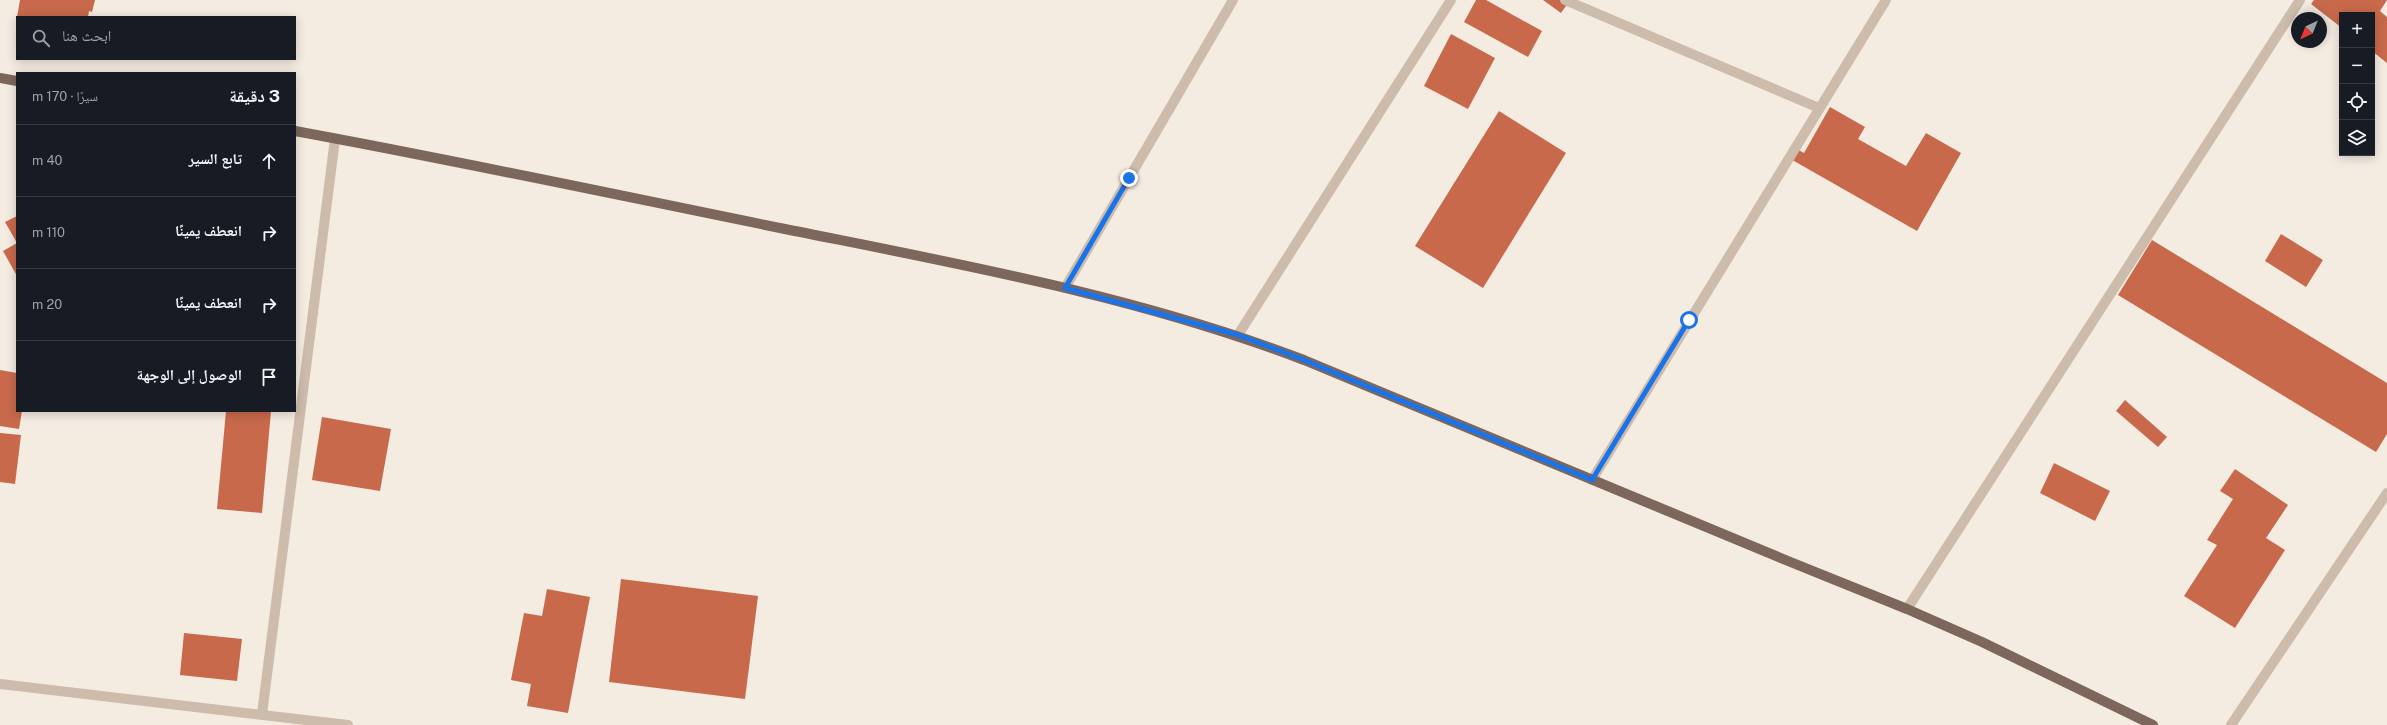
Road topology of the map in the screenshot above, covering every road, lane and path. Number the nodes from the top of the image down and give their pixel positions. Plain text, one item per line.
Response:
1 (1233, 0) edge
2 (1451, 0) edge
3 (1565, 0) edge
4 (1886, 0) edge
5 (2300, 0) edge
6 (0, 78) edge
7 (16, 81) edge
8 (1819, 108) junction
9 (296, 131) edge
10 (335, 139) junction
11 (1065, 288) junction
12 (1238, 335) junction
13 (1592, 480) junction
14 (2387, 493) edge
15 (1907, 609) junction
16 (0, 684) edge
17 (262, 714) junction
18 (348, 725) edge
19 (2153, 725) edge
20 (2231, 725) edge

1 - 11 street
2 - 12 street
3 - 8 street
4 - 8 street
5 - 15 street
6 - 7 main road
8 - 13 street
9 - 10 main road
10 - 11 main road
10 - 17 street
11 - 12 main road
12 - 13 main road
13 - 15 main road
14 - 20 street
15 - 19 main road
16 - 17 street
17 - 18 street

